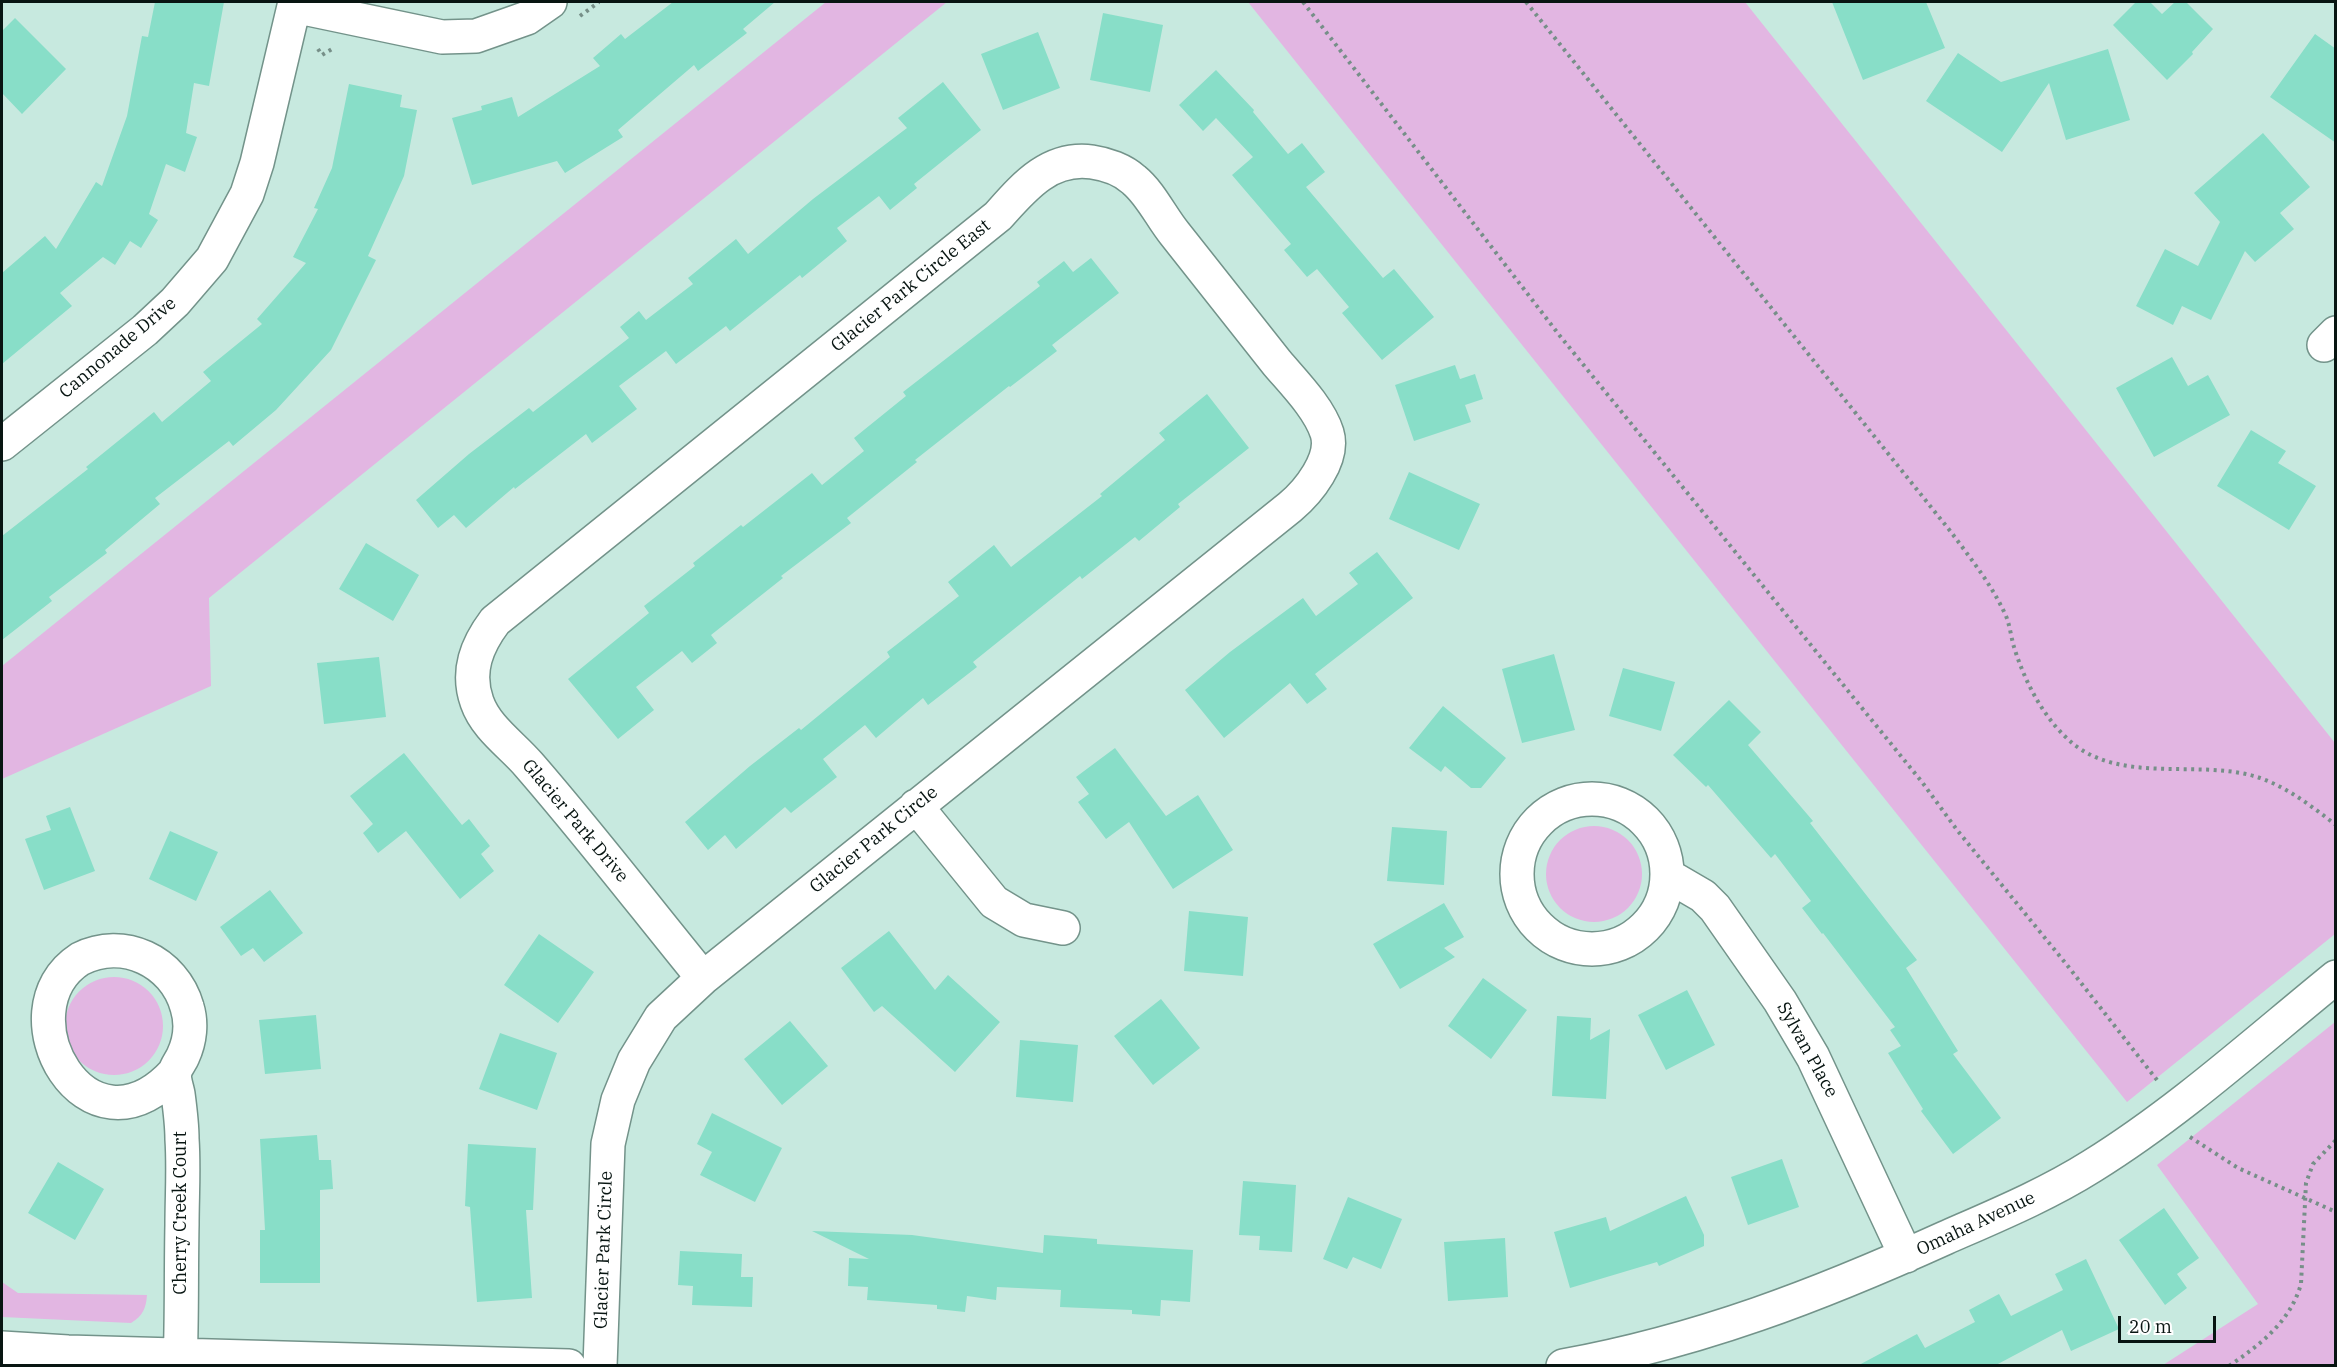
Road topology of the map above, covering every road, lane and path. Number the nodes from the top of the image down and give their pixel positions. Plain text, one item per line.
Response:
1 (550, 2) edge
2 (1303, 2) edge
3 (1526, 2) edge
4 (295, 4) edge
5 (1319, 418) joint
6 (2, 444) edge
7 (475, 655) joint
8 (916, 806) junction
9 (2336, 825) edge
10 (1667, 875) junction
11 (1063, 928) dead end
12 (2336, 977) edge
13 (703, 978) junction
14 (175, 1072) junction
15 (2183, 1121) junction
16 (2336, 1140) edge
17 (2304, 1198) junction
18 (2336, 1212) edge
19 (1906, 1256) junction
20 (2, 1348) edge
21 (180, 1360) edge
22 (569, 1365) edge
23 (600, 1365) edge
24 (1563, 1365) edge
25 (2229, 1365) edge

1 - 4 street
2 - 15 path
3 - 9 path
4 - 6 street, Cannonade Drive
5 - 7 street, Glacier Park Circle East
5 - 8 street, Glacier Park Circle
7 - 13 street, Glacier Park Drive
8 - 11 street
8 - 13 street, Glacier Park Circle
10 - 10 street
10 - 19 street, Sylvan Place
12 - 15 street, Omaha Avenue
13 - 23 street, Glacier Park Circle
14 - 14 street, Cherry Creek Court
14 - 21 street, Cherry Creek Court
15 - 17 path
15 - 19 street, Omaha Avenue
16 - 17 path
17 - 18 path
17 - 25 path
19 - 24 street, Omaha Avenue
20 - 21 street
21 - 22 street

